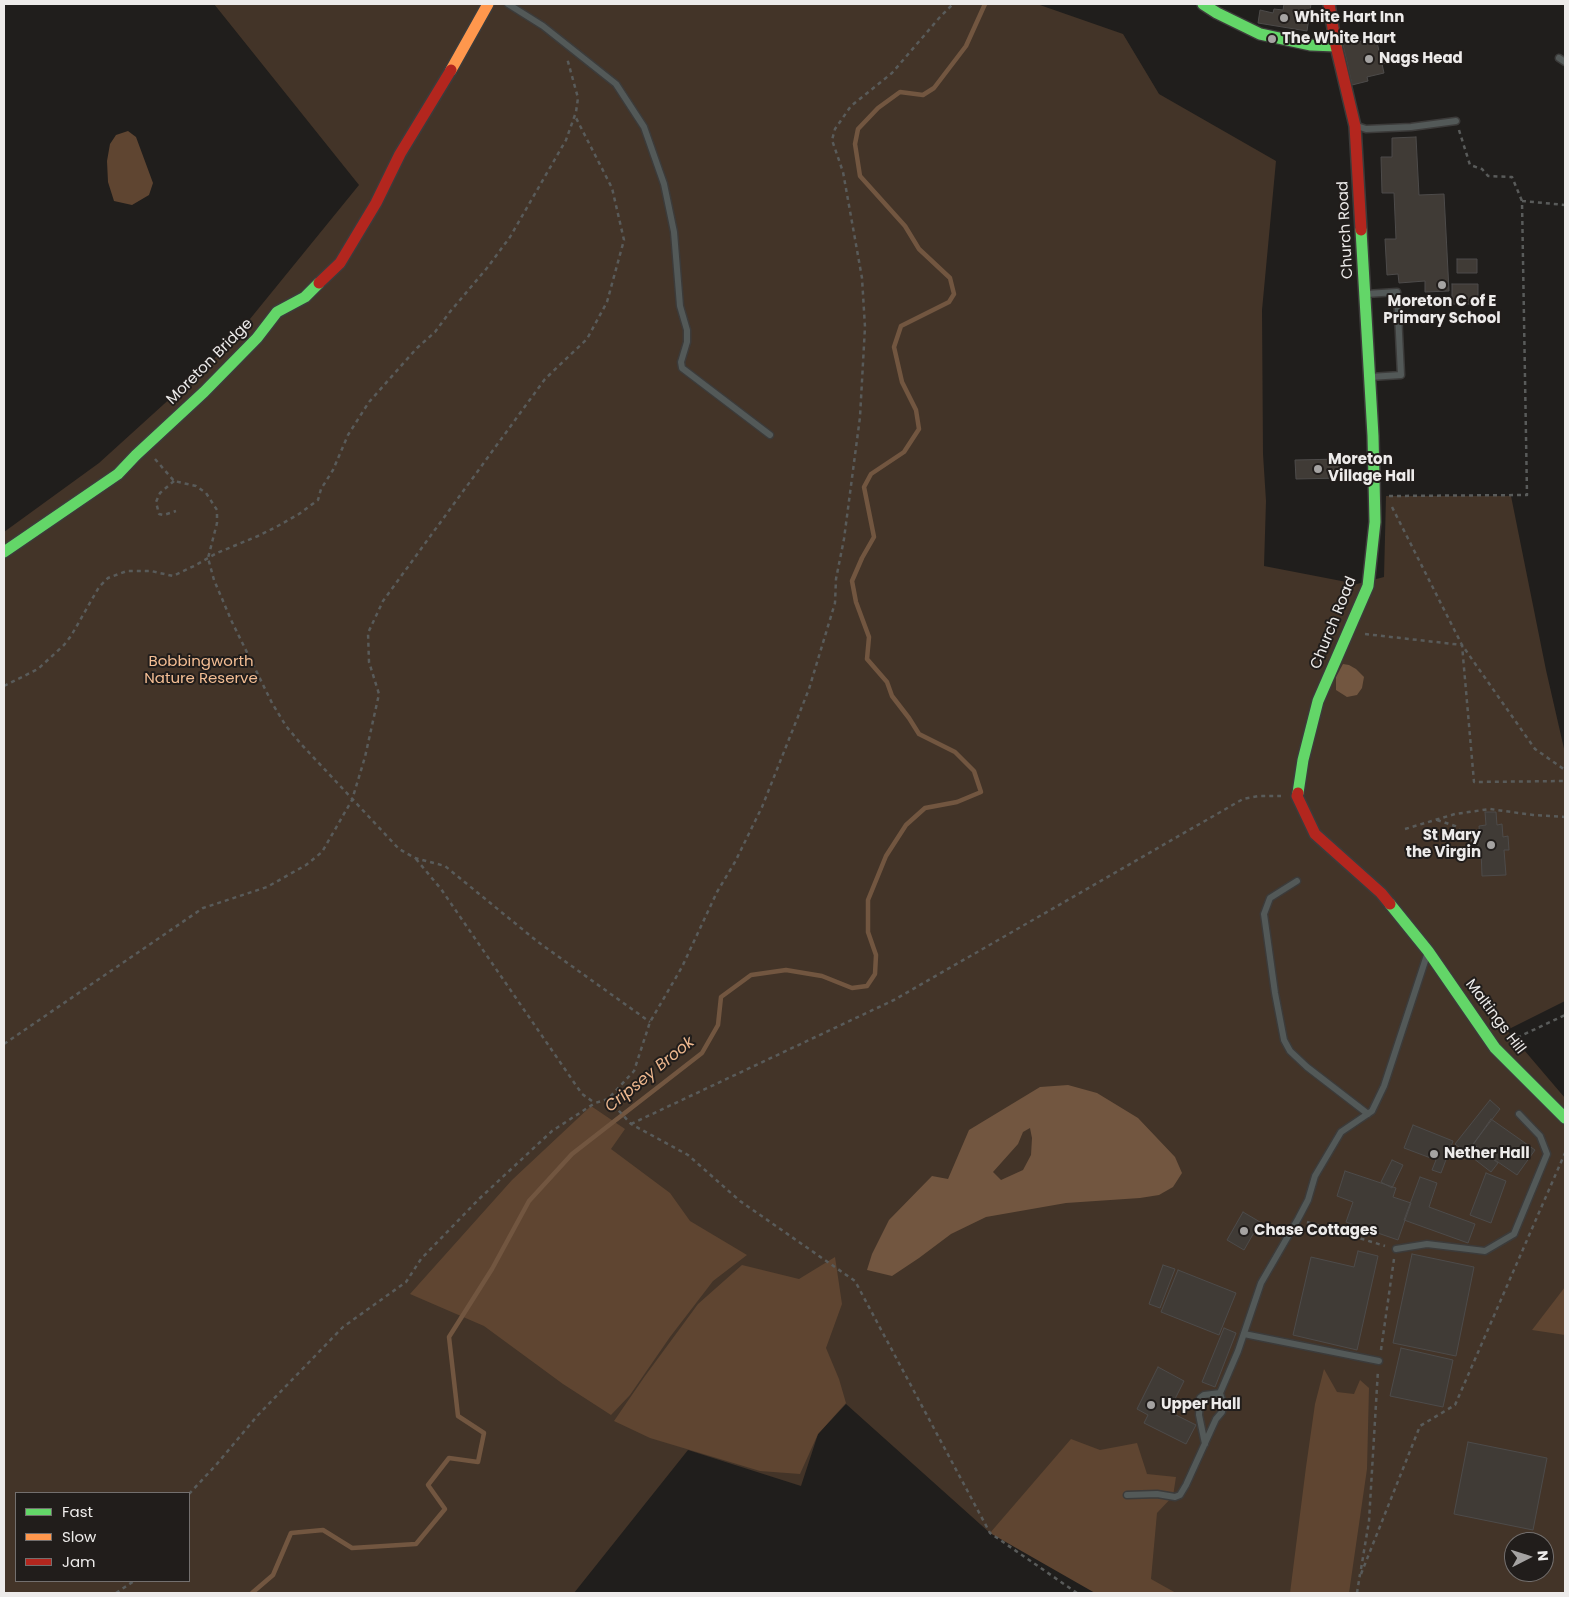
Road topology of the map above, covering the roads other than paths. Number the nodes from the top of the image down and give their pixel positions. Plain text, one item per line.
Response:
1 (488, 4) edge
2 (508, 4) edge
3 (1203, 4) edge
4 (1329, 4) edge
5 (1336, 46) junction
6 (1559, 58) dead end
7 (1565, 62) edge
8 (1456, 121) road end
9 (1355, 126) junction
10 (1365, 294) junction
11 (1370, 377) junction
12 (770, 435) dead end
13 (4, 552) edge
14 (1297, 881) dead end
15 (1428, 951) junction
16 (1368, 1114) junction
17 (1519, 1114) dead end
18 (1565, 1118) edge
19 (1396, 1250) dead end
20 (1244, 1334) junction
21 (1379, 1361) dead end
22 (1220, 1393) junction
23 (1204, 1444) junction
24 (1127, 1495) dead end

1 - 13 street, Moreton Bridge
2 - 12 lane
3 - 5 street
4 - 5 street, Church Road
5 - 9 street, Church Road
6 - 7 lane
8 - 9 lane
9 - 10 street, Church Road
10 - 11 street, Church Road
10 - 11 lane
11 - 15 street, Church Road
14 - 16 lane
15 - 16 lane
15 - 18 street, Maltings Hill
16 - 20 lane
17 - 19 lane
20 - 21 lane
20 - 22 lane
22 - 23 lane
22 - 23 lane
23 - 24 lane

